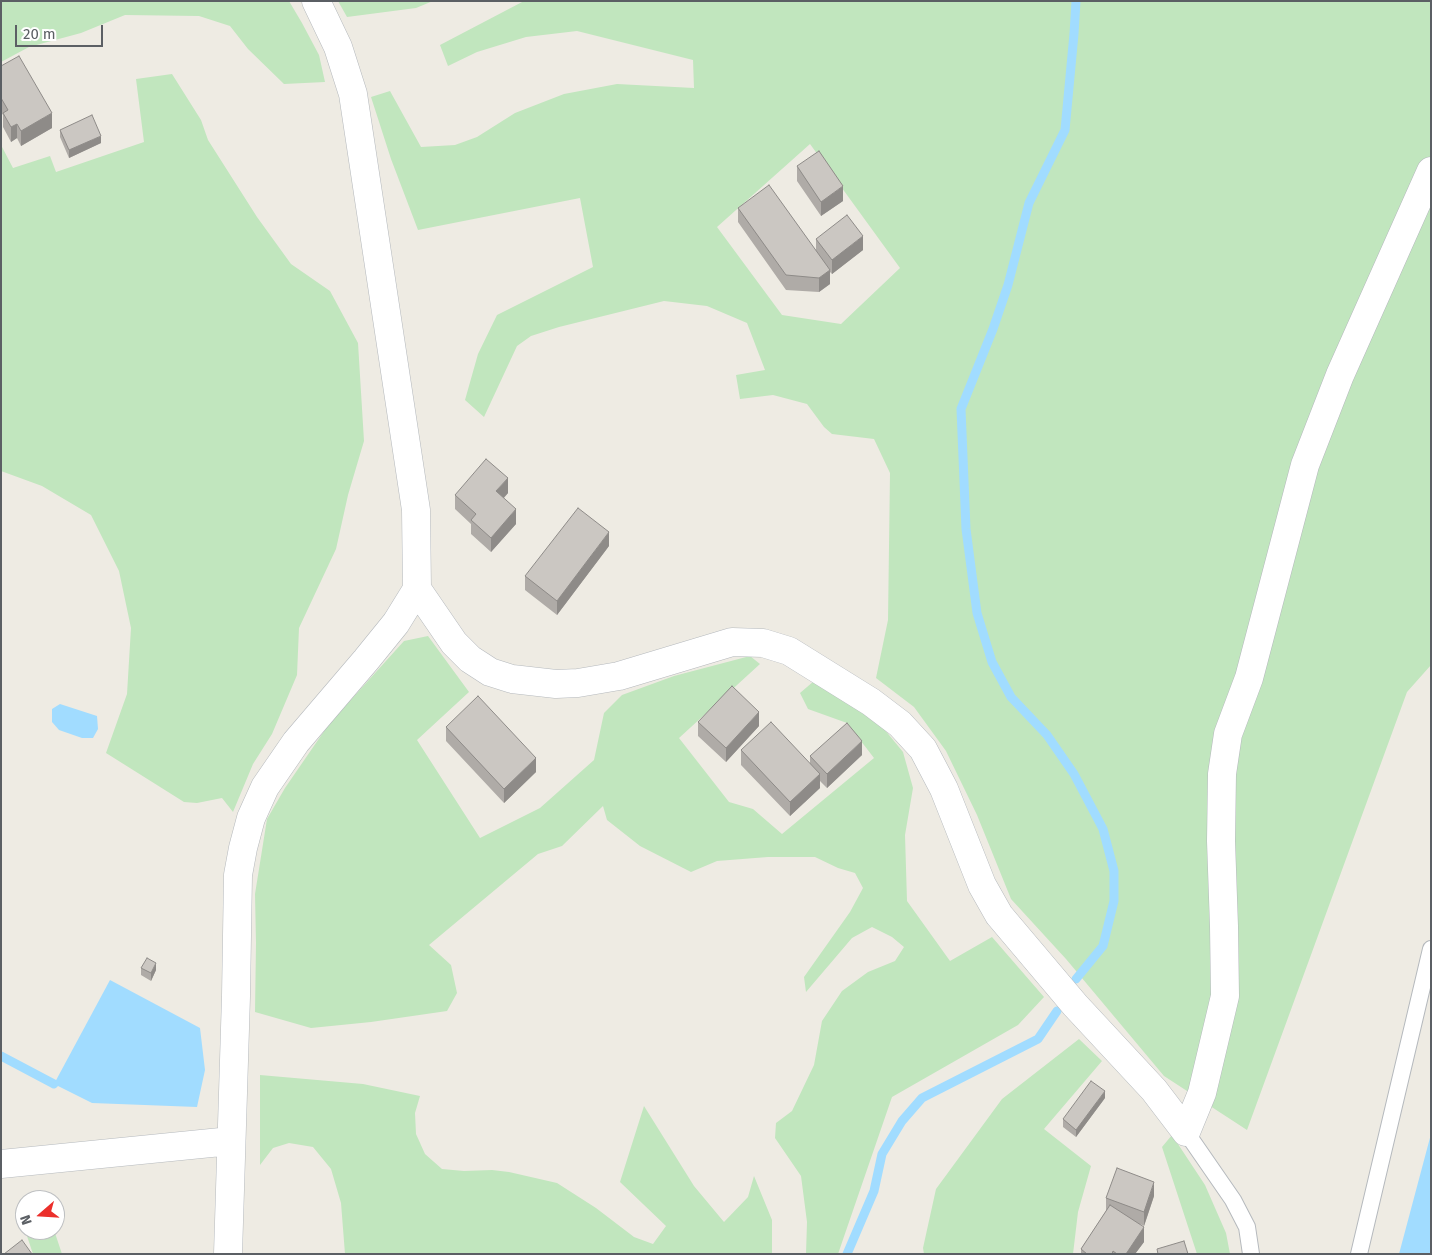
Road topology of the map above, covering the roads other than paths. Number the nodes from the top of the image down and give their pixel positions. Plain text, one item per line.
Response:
1 (316, 1) edge
2 (1431, 171) edge
3 (416, 589) junction
4 (1431, 949) edge
5 (1186, 1132) junction
6 (231, 1140) junction
7 (1, 1164) edge
8 (228, 1254) edge
9 (1250, 1254) edge
10 (1359, 1254) edge

1 - 3 street
2 - 5 street
3 - 5 street
3 - 6 street
4 - 10 lane
5 - 9 lane
6 - 7 street
6 - 8 street

